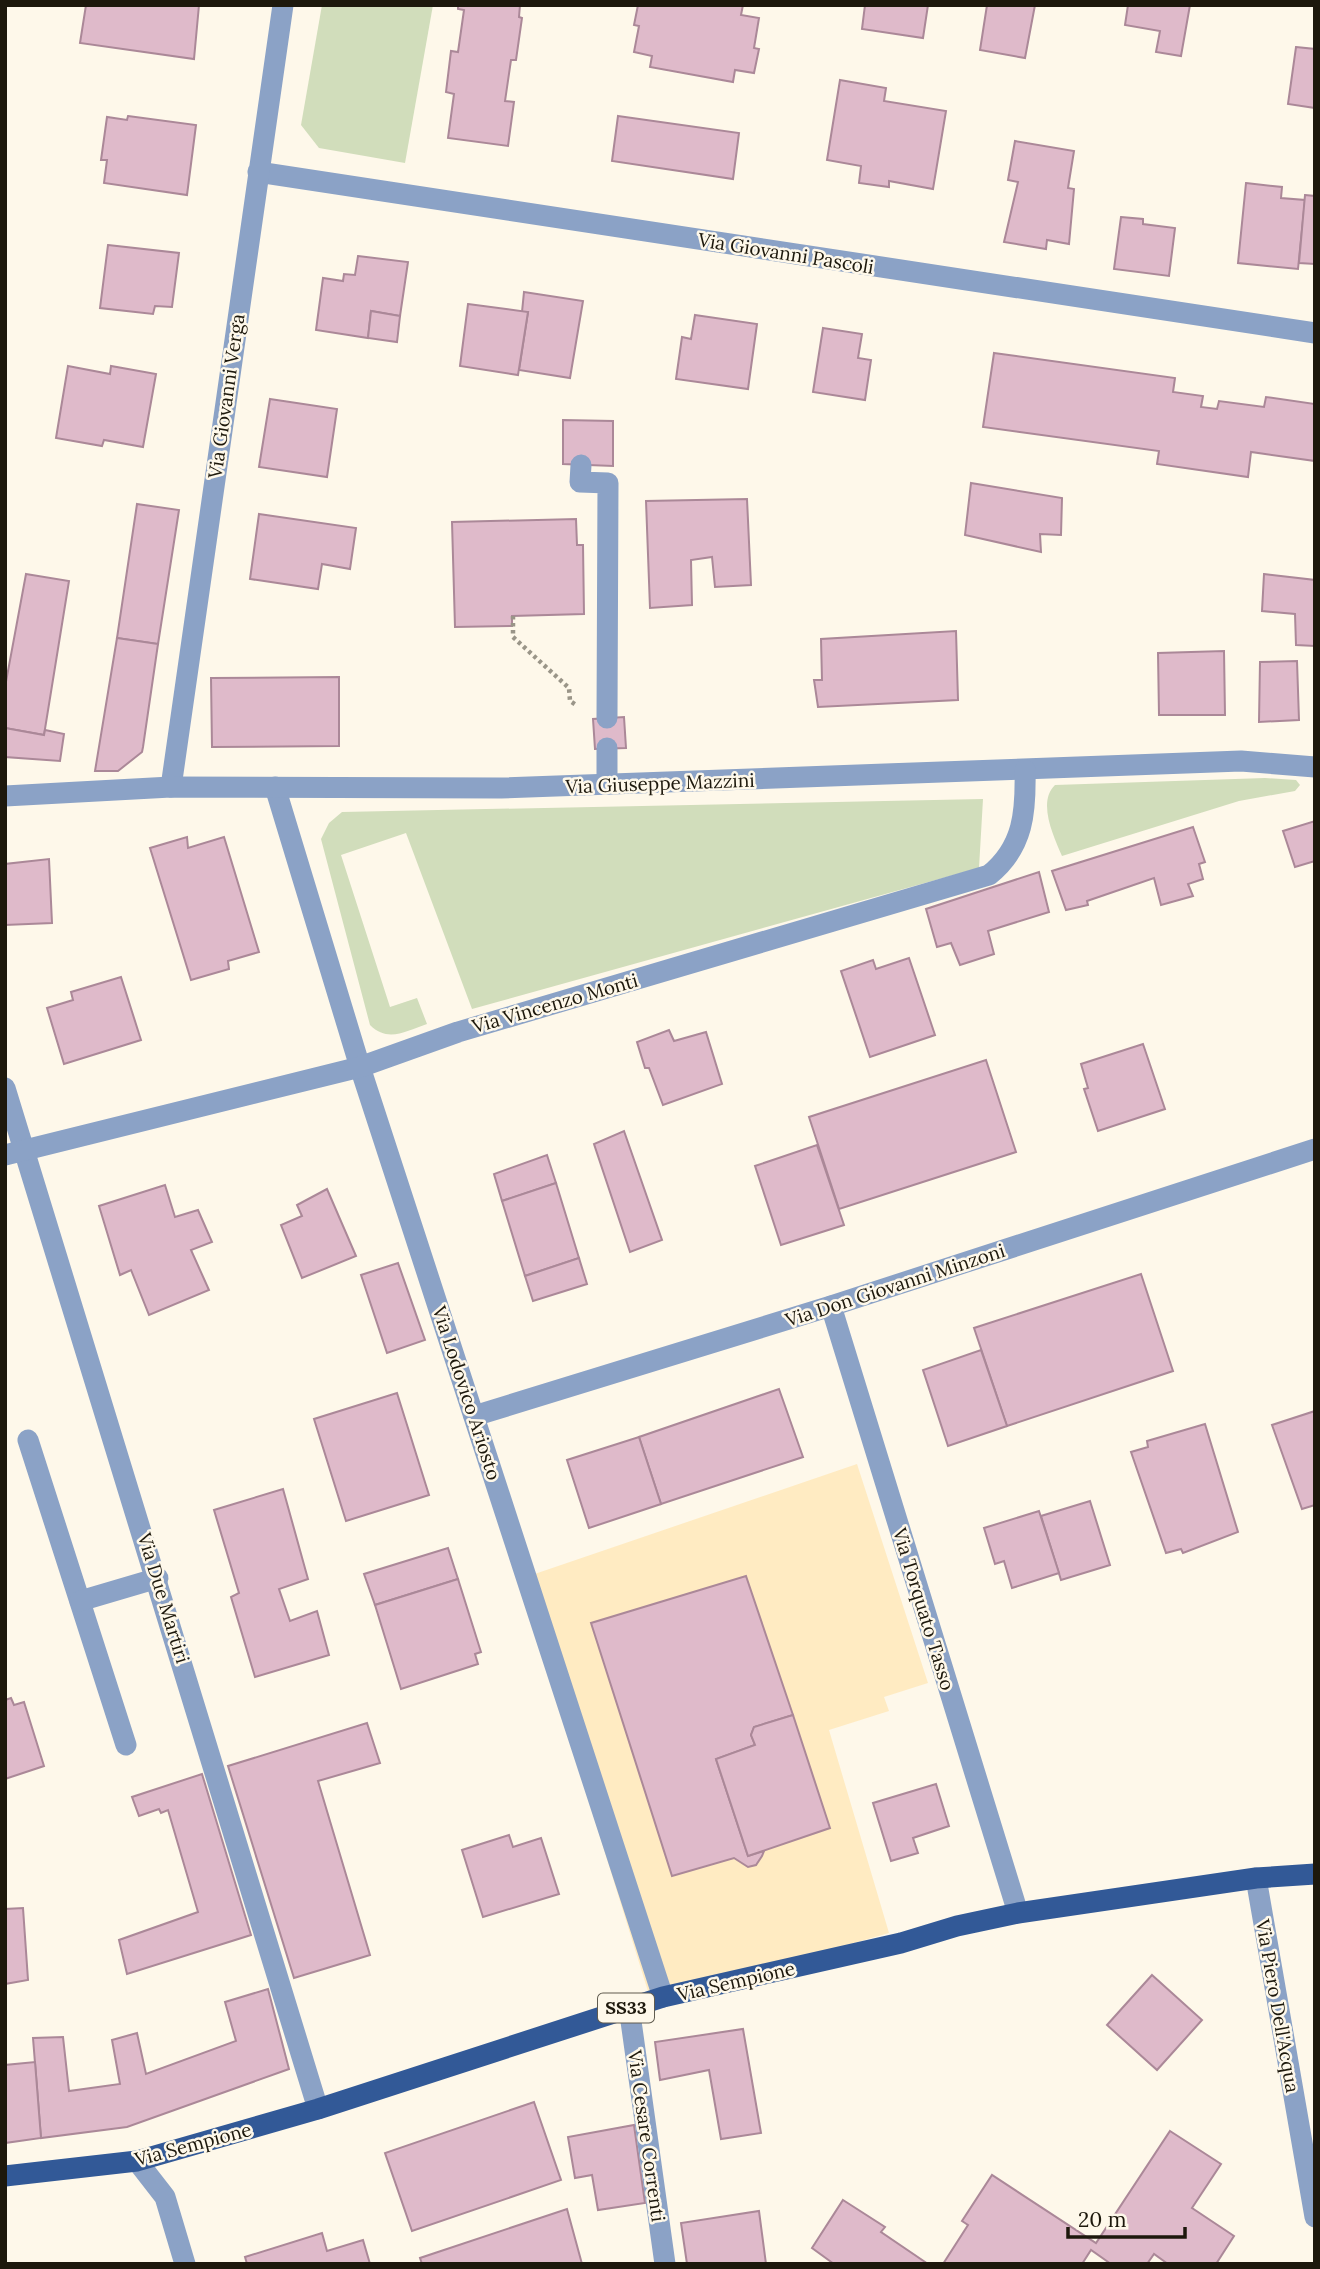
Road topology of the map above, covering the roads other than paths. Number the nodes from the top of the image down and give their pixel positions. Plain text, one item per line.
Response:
1 (283, 5) edge
2 (258, 172) junction
3 (1315, 333) edge
4 (582, 465) dead end
5 (607, 718) dead end
6 (607, 748) dead end
7 (1315, 767) edge
8 (1025, 770) junction
9 (607, 784) junction
10 (171, 787) junction
11 (275, 787) junction
12 (5, 796) edge
13 (360, 1066) junction
14 (5, 1088) edge
15 (1315, 1149) edge
16 (15, 1152) edge
17 (831, 1306) junction
18 (474, 1416) junction
19 (28, 1440) dead end
20 (158, 1578) junction
21 (80, 1601) junction
22 (126, 1745) dead end
23 (1315, 1874) edge
24 (1256, 1878) junction
25 (1018, 1913) junction
26 (663, 1997) junction
27 (629, 2007) junction
28 (318, 2109) junction
29 (136, 2161) junction
30 (5, 2176) edge
31 (1315, 2217) edge
32 (185, 2264) edge
33 (665, 2264) edge

1 - 2 street, Via Giovanni Verga
2 - 3 street, Via Giovanni Pascoli
2 - 10 street, Via Giovanni Verga
4 - 5 street
6 - 9 street
7 - 8 street, Via Giuseppe Mazzini
8 - 9 street, Via Giuseppe Mazzini
8 - 13 street, Via Vincenzo Monti
9 - 11 street, Via Giuseppe Mazzini
10 - 11 street, Via Giuseppe Mazzini
10 - 12 street, Via Giuseppe Mazzini
11 - 13 street, Via Lodovico Ariosto
13 - 16 street, Via Vincenzo Monti
13 - 18 street, Via Lodovico Ariosto
14 - 16 street, Via Due Martiri
15 - 17 street, Via Don Giovanni Minzoni
16 - 20 street, Via Due Martiri
17 - 18 street, Via Don Giovanni Minzoni
17 - 25 street, Via Torquato Tasso
18 - 26 street, Via Lodovico Ariosto
19 - 21 street
20 - 21 street
20 - 28 street, Via Due Martiri
21 - 22 street
23 - 24 main road, Via Sempione / SS33
24 - 25 main road, Via Sempione / SS33
24 - 31 street, Via Piero Dell'Acqua
25 - 26 main road, Via Sempione / SS33
26 - 27 main road, Via Sempione / SS33
27 - 28 main road, Via Sempione / SS33
27 - 33 street, Via Cesare Correnti
28 - 29 main road, Via Sempione / SS33
29 - 30 main road, Via Sempione / SS33
29 - 32 street

